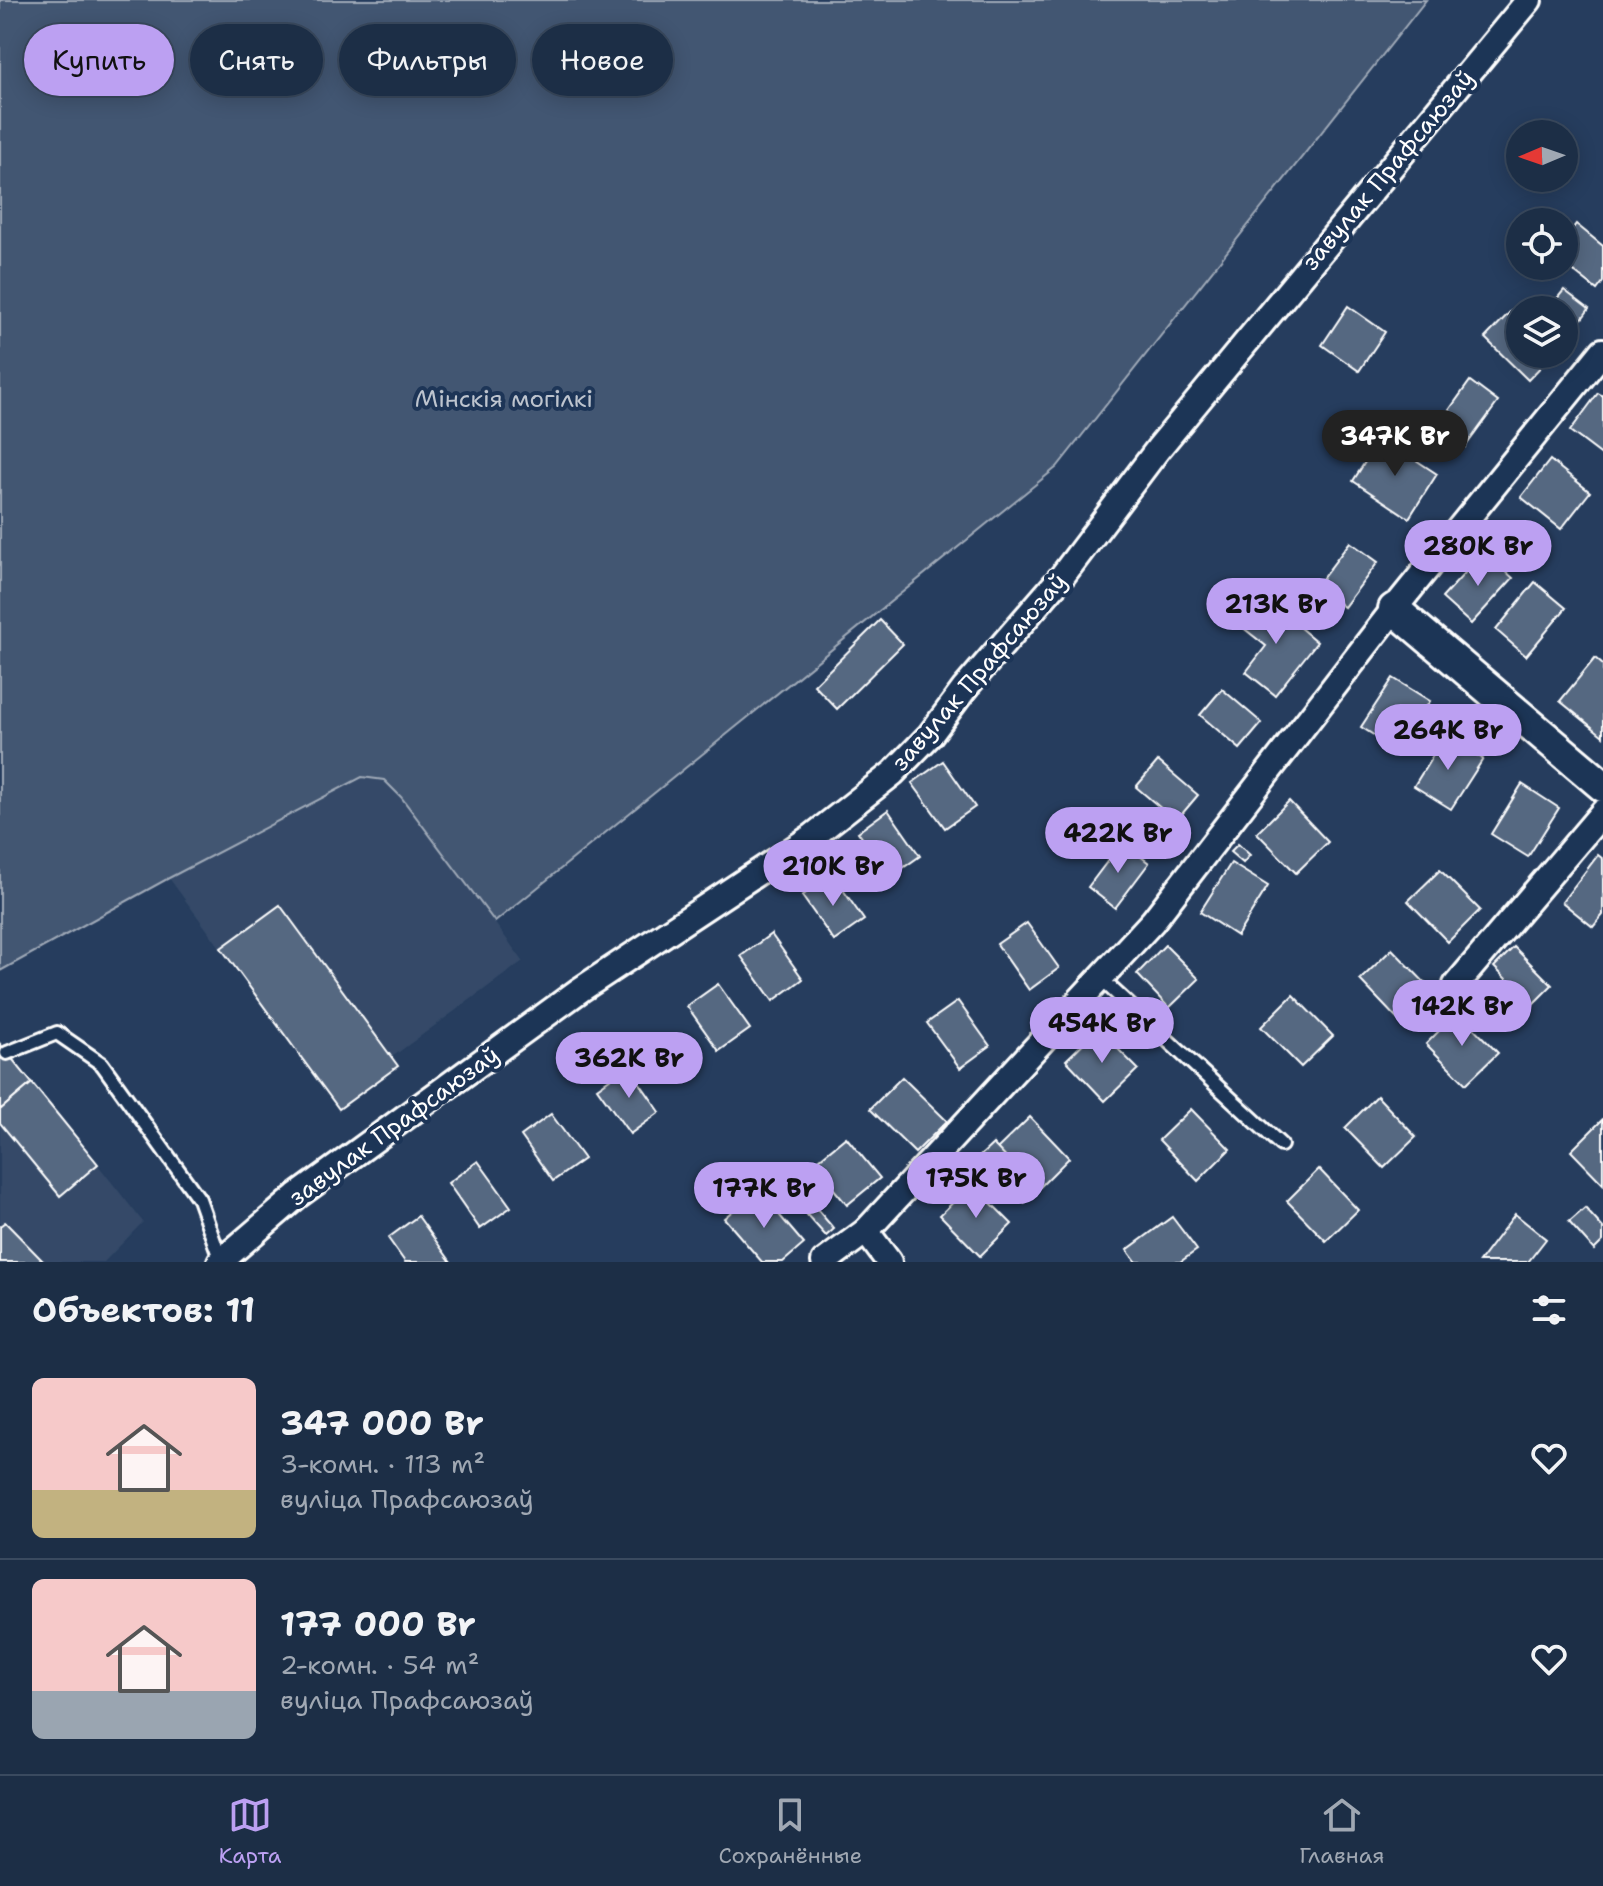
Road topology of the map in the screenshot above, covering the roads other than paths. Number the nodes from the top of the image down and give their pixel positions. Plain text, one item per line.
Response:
1 (1529, 0) edge
2 (1603, 351) edge
3 (1394, 609) junction
4 (1603, 786) edge
5 (1603, 812) edge
6 (1100, 978) junction
7 (1456, 985) dead end
8 (7, 1053) dead end
9 (1281, 1145) dead end
10 (866, 1231) junction
11 (220, 1262) edge
12 (824, 1262) edge
13 (889, 1262) edge

1 - 11 street, завулак Прафсаюзаў
2 - 3 street
3 - 4 street
3 - 6 street
5 - 7 street
6 - 9 lane
6 - 10 street
8 - 11 lane
10 - 12 street
10 - 13 street

